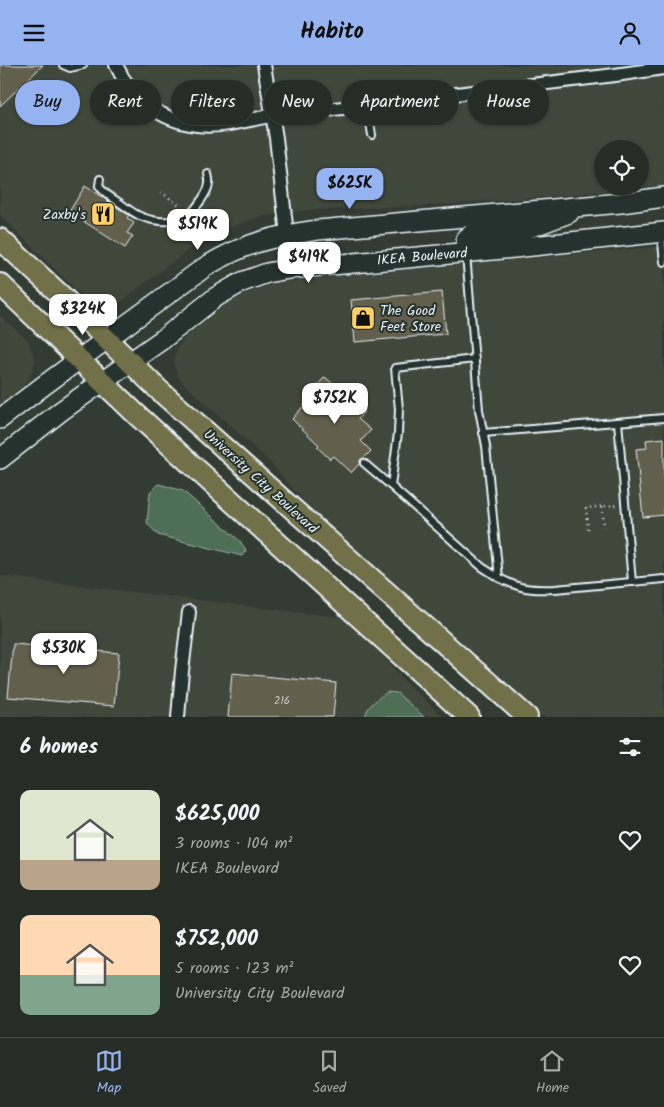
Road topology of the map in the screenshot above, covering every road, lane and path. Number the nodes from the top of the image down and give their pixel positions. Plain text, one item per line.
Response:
1 (63, 65) edge
2 (83, 65) edge
3 (116, 65) edge
4 (264, 65) edge
5 (646, 68) edge
6 (664, 68) edge
7 (266, 80) edge
8 (549, 82) edge
9 (264, 117) edge
10 (273, 125) edge
11 (370, 125) edge
12 (372, 135) dead end
13 (208, 174) dead end
14 (100, 179) dead end
15 (161, 192) dead end
16 (664, 197) edge
17 (179, 205) dead end
18 (588, 205) junction
19 (662, 232) edge
20 (287, 234) junction
21 (0, 239) edge
22 (466, 253) junction
23 (664, 262) edge
24 (0, 285) edge
25 (106, 339) junction
26 (475, 359) junction
27 (78, 360) junction
28 (130, 363) junction
29 (103, 383) junction
30 (664, 418) edge
31 (0, 419) edge
32 (618, 422) junction
33 (483, 433) junction
34 (0, 459) edge
35 (364, 463) dead end
36 (391, 486) junction
37 (626, 504) junction
38 (602, 507) junction
39 (604, 527) dead end
40 (588, 529) dead end
41 (499, 578) junction
42 (664, 579) edge
43 (632, 582) junction
44 (189, 612) dead end
45 (178, 717) edge
46 (470, 717) edge
47 (527, 717) edge

1 - 2 lane
3 - 9 street
4 - 7 street
5 - 6 street
5 - 8 street
10 - 20 street
11 - 12 lane
13 - 14 lane
15 - 17 path
16 - 18 street
18 - 20 street
18 - 22 street
19 - 22 street, IKEA Boulevard
19 - 23 lane
20 - 25 street
21 - 25 main road, University City Boulevard
22 - 26 lane
22 - 28 street, IKEA Boulevard
24 - 27 main road
25 - 27 street
25 - 28 main road, University City Boulevard
26 - 33 lane
26 - 36 lane
27 - 29 main road
27 - 31 street
28 - 29 street, IKEA Boulevard
28 - 47 main road, University City Boulevard
29 - 34 street, IKEA Boulevard
29 - 46 main road
30 - 32 lane
32 - 33 lane
32 - 37 lane
33 - 41 lane
35 - 36 lane
36 - 41 lane
37 - 38 path
37 - 43 lane
38 - 39 path
38 - 40 path
41 - 43 lane
42 - 43 lane
44 - 45 street

